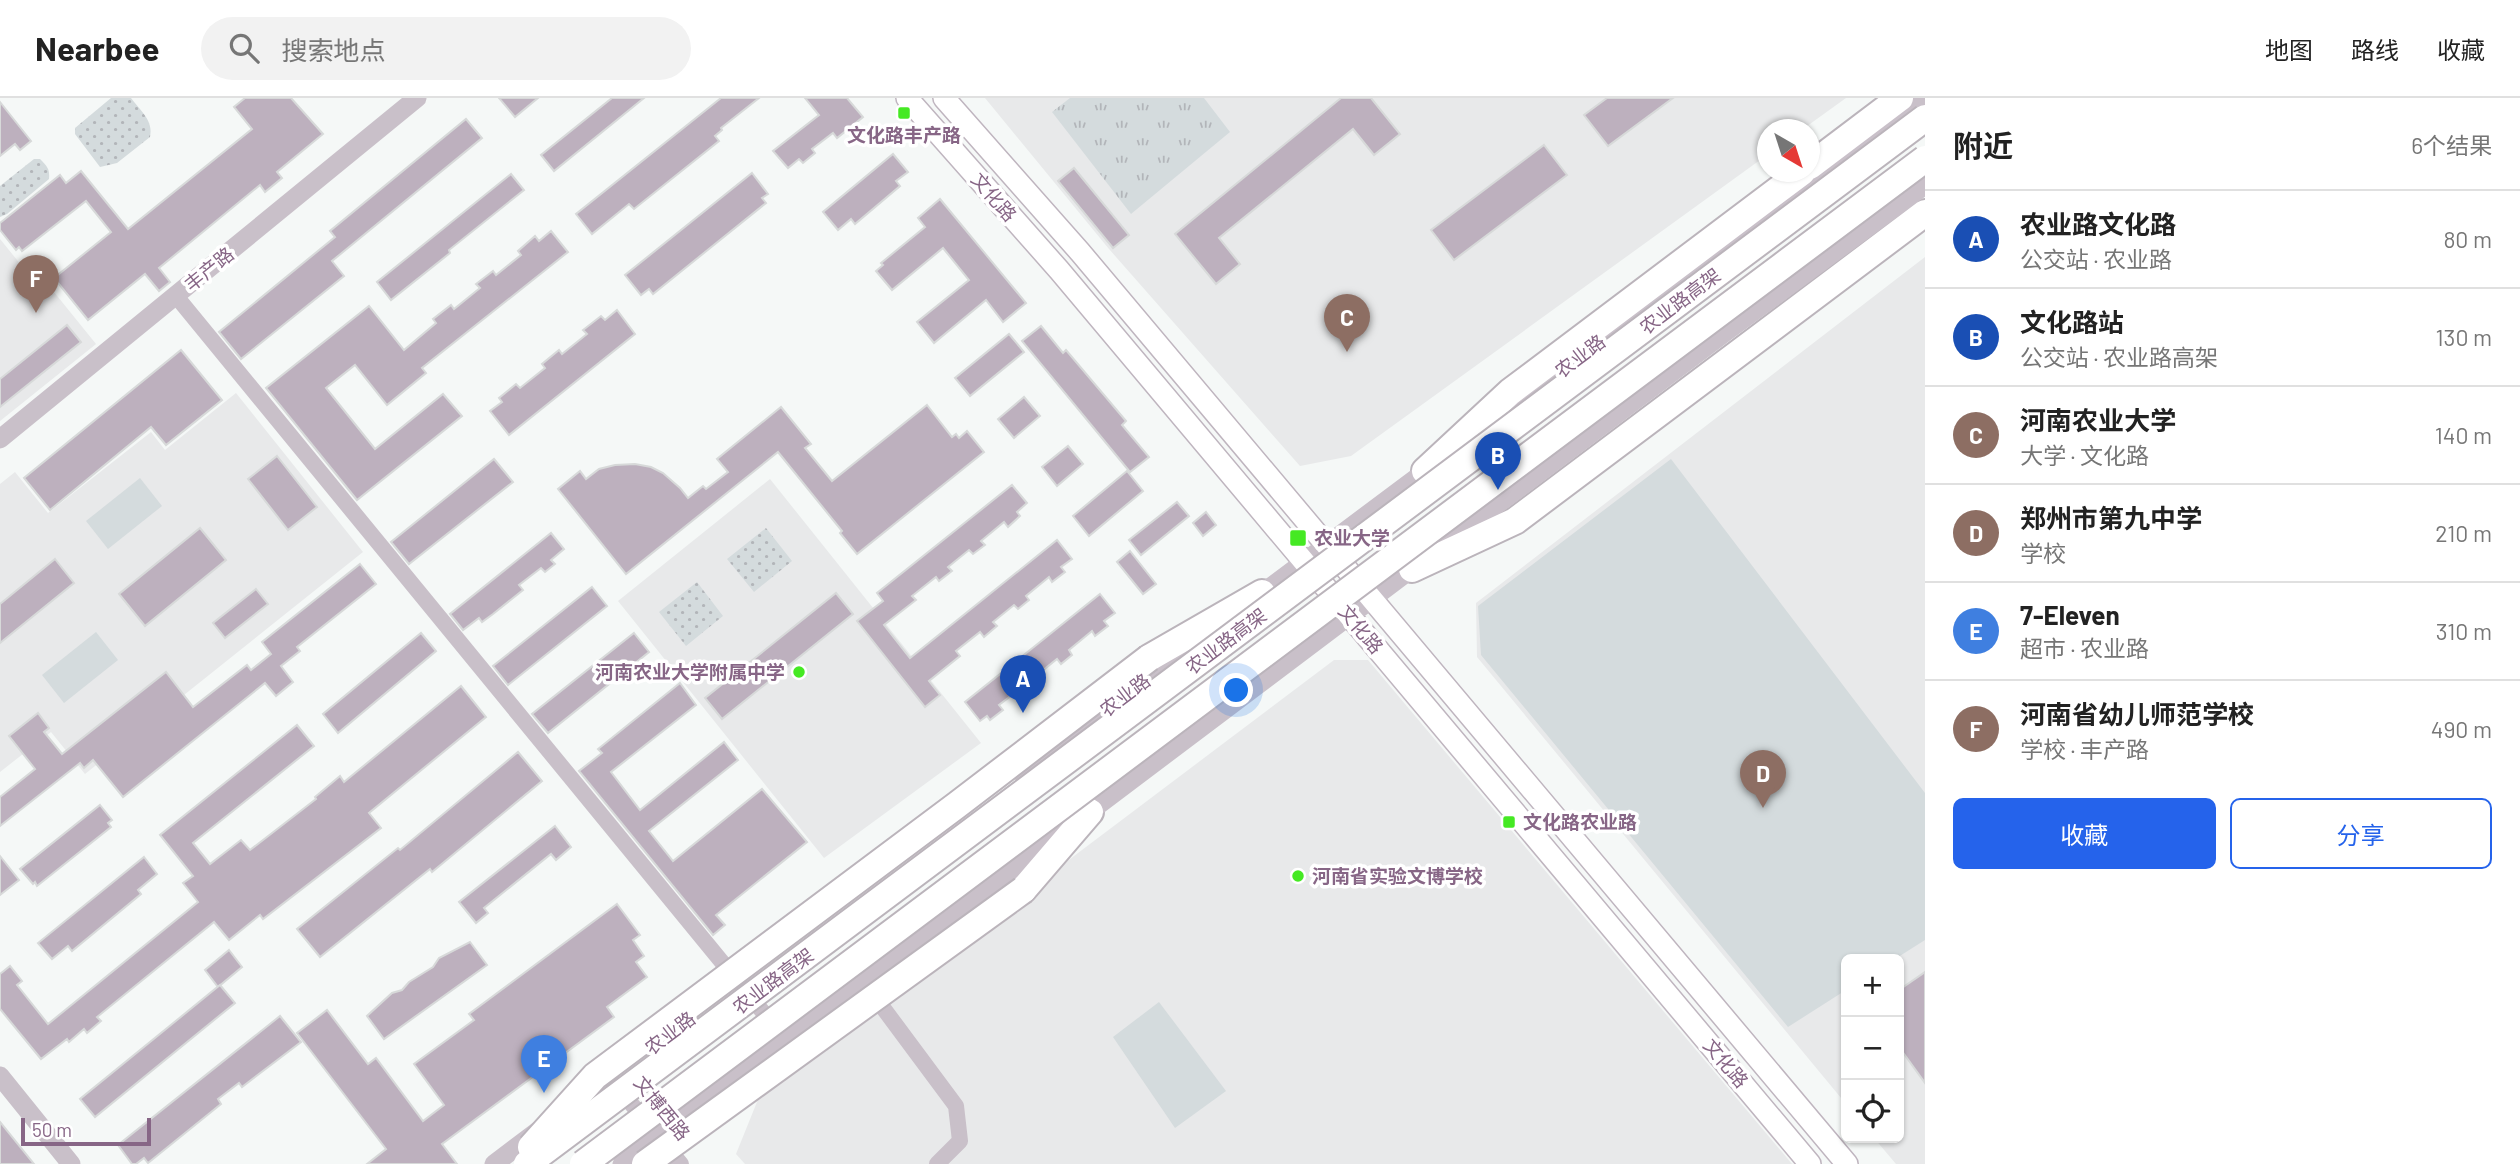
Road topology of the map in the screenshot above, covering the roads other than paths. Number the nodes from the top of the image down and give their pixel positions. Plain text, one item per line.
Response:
1 (417, 98) edge
2 (907, 98) edge
3 (944, 98) edge
4 (1900, 98) edge
5 (1925, 100) edge
6 (1925, 118) edge
7 (1820, 158) edge
8 (1925, 159) edge
9 (1789, 182) edge
10 (1925, 185) edge
11 (1925, 213) edge
12 (176, 296) junction
13 (0, 439) edge
14 (1425, 471) junction
15 (1326, 545) junction
16 (1304, 562) junction
17 (1412, 569) junction
18 (1262, 593) junction
19 (1372, 599) junction
20 (1349, 616) junction
21 (1090, 812) junction
22 (738, 982) junction
23 (875, 998) junction
24 (786, 1041) junction
25 (0, 1076) edge
26 (610, 1078) junction
27 (659, 1137) junction
28 (71, 1164) edge
29 (494, 1164) edge
30 (516, 1164) edge
31 (527, 1164) edge
32 (583, 1164) edge
33 (622, 1164) edge
34 (645, 1164) edge
35 (681, 1164) edge
36 (937, 1164) edge
37 (1810, 1164) edge
38 (1847, 1164) edge

1 - 12 street, 丰产路
2 - 16 main road, 文化路
3 - 15 main road, 文化路
4 - 7 highway
5 - 14 street, 农业路
6 - 31 highway, 农业路高架, bridge
8 - 32 highway, 农业路高架, bridge
9 - 14 highway
10 - 17 street
11 - 17 highway
12 - 13 street, 丰产路
12 - 22 street
14 - 15 street, 农业路
15 - 16 street, 农业路
15 - 19 main road, 文化路
16 - 18 street, 农业路
16 - 20 main road, 文化路
17 - 19 street
18 - 22 street, 农业路
18 - 30 highway, bridge
19 - 20 street
19 - 38 main road, 文化路
20 - 21 street
20 - 37 main road, 文化路
21 - 23 highway, bridge
21 - 24 street
22 - 24 street
22 - 26 street, 农业路
23 - 34 highway, bridge
23 - 36 street
24 - 27 street
25 - 28 street
26 - 27 street, 文博西路
26 - 29 street, 农业路
27 - 33 street
27 - 35 street, 文博西路

